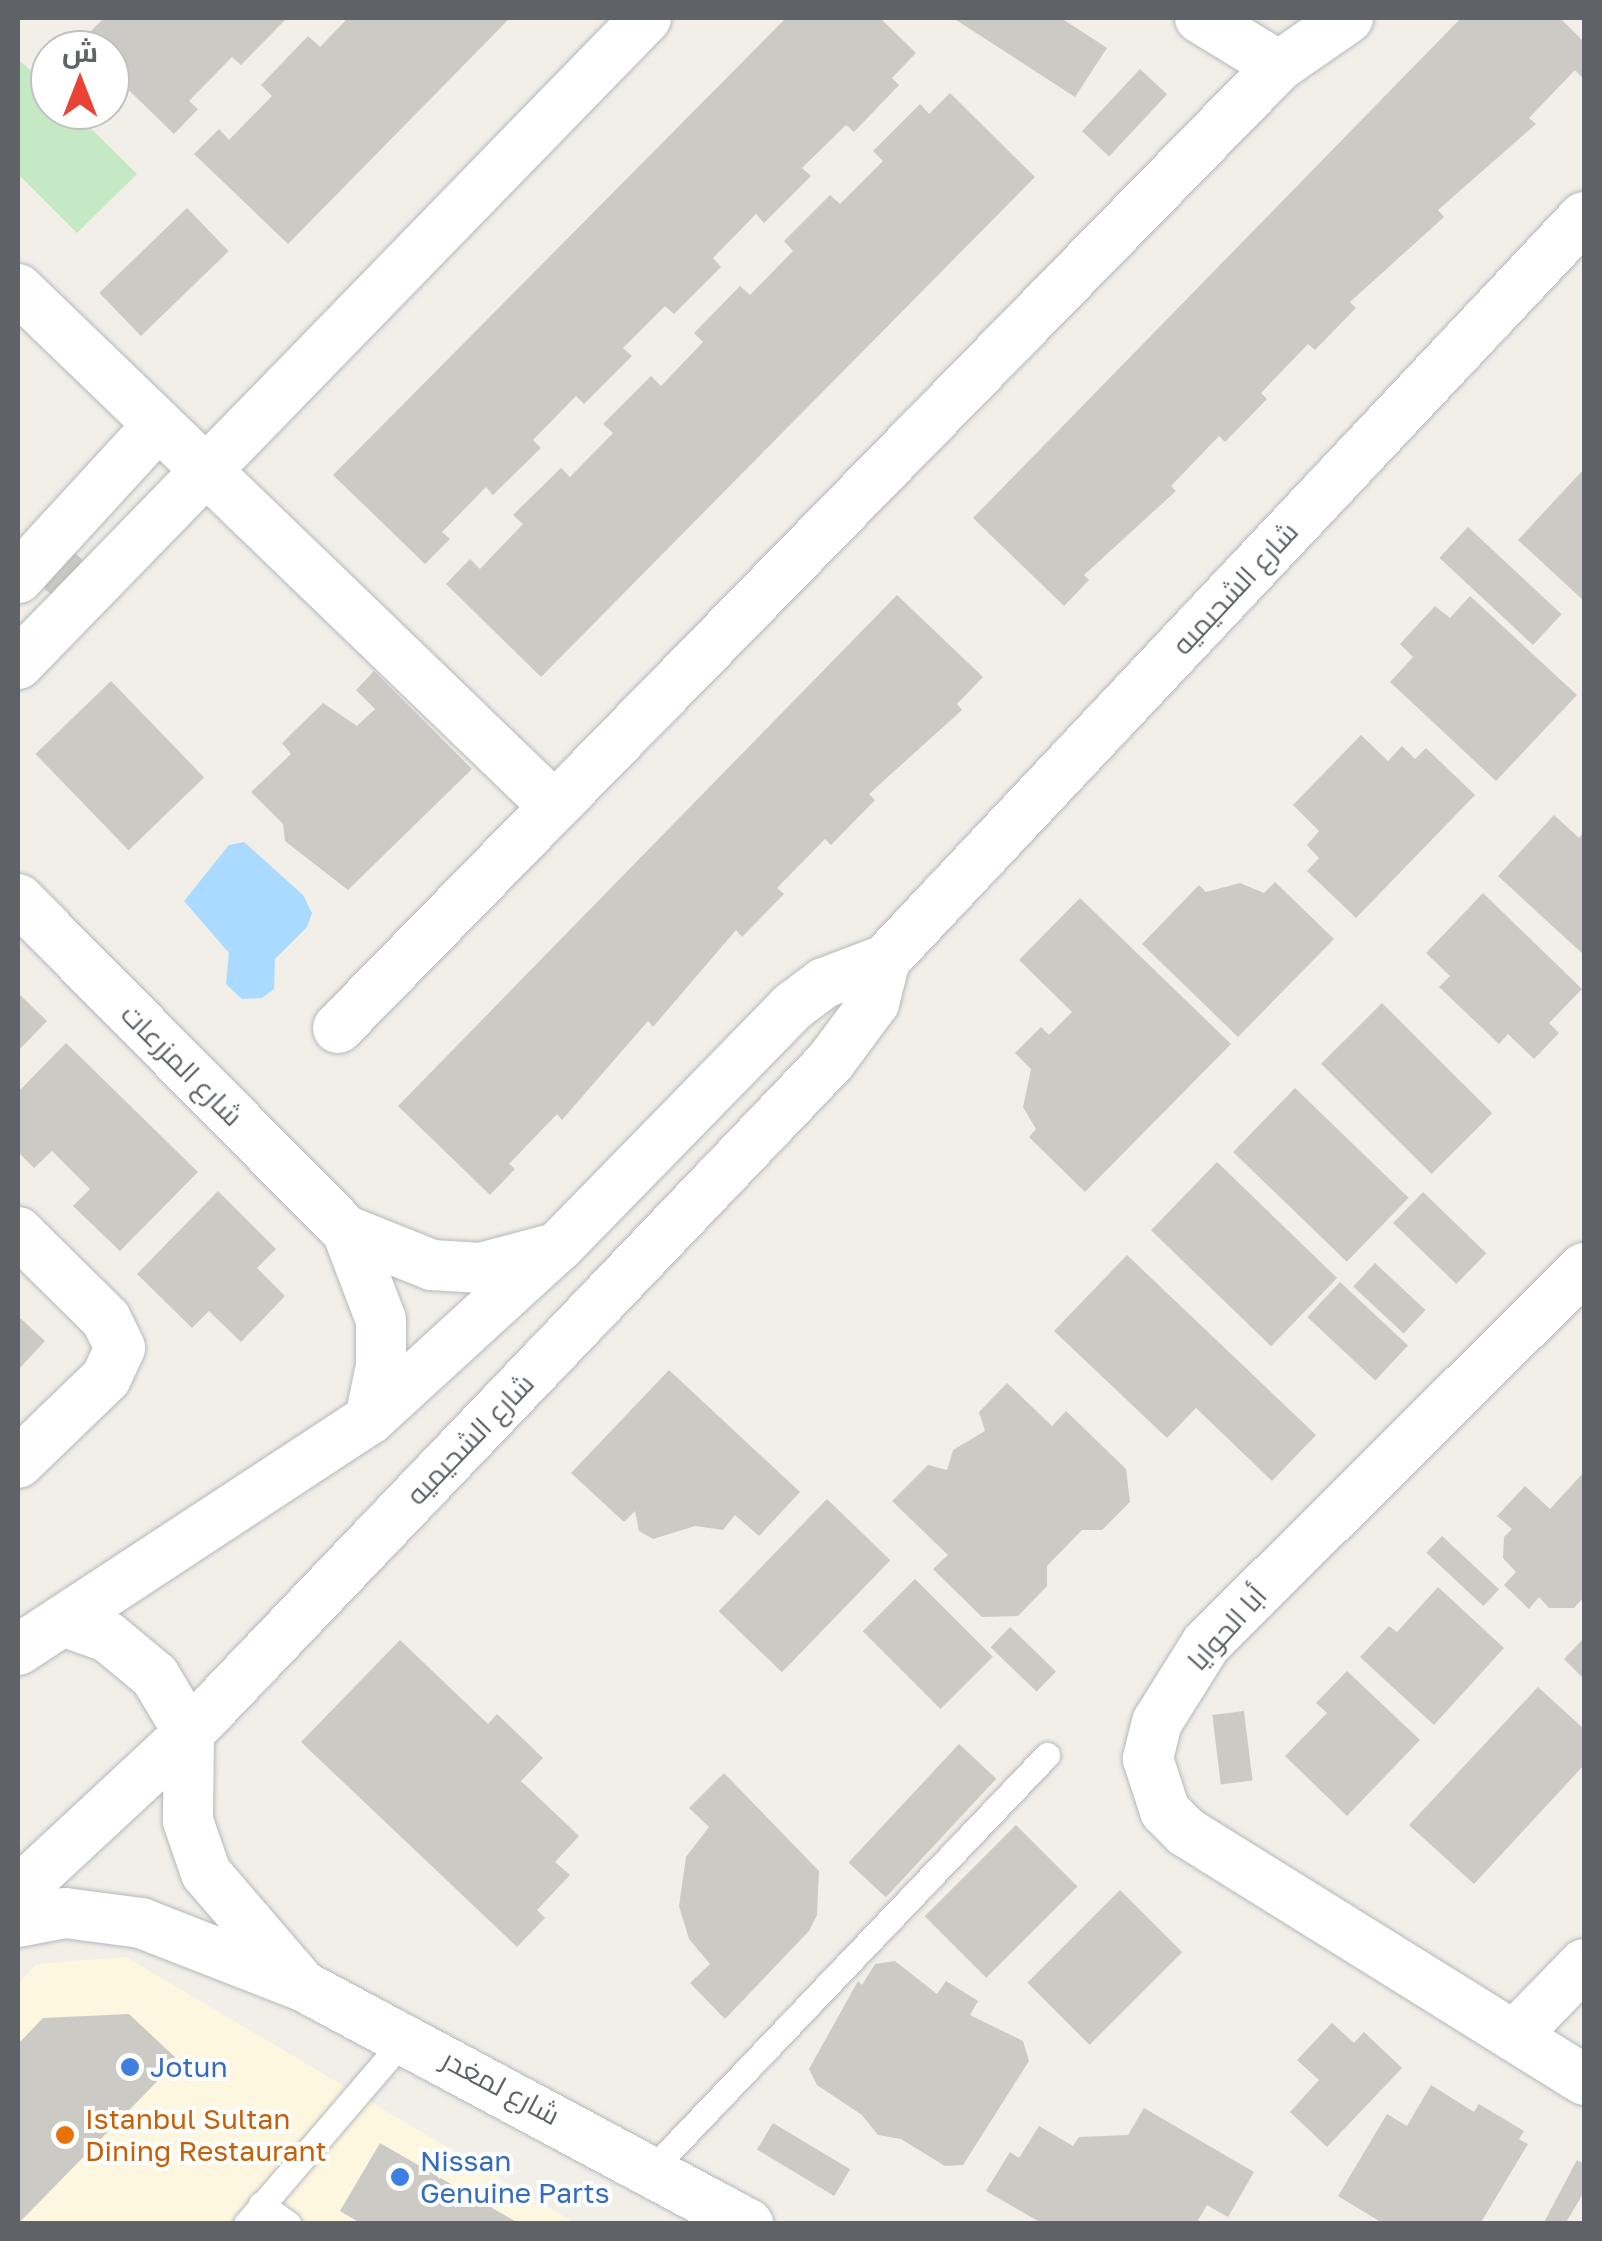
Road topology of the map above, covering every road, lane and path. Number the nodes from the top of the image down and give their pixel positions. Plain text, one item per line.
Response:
1 (646, 18) edge
2 (1200, 18) edge
3 (1348, 18) edge
4 (1279, 66) junction
5 (1584, 216) edge
6 (18, 288) edge
7 (158, 424) junction
8 (208, 473) junction
9 (18, 578) edge
10 (18, 664) edge
11 (553, 805) junction
12 (18, 899) edge
13 (885, 960) junction
14 (338, 1028) dead end
15 (347, 1231) junction
16 (18, 1232) edge
17 (558, 1247) junction
18 (1584, 1268) edge
19 (370, 1418) junction
20 (18, 1464) edge
21 (62, 1621) junction
22 (18, 1650) edge
23 (189, 1734) junction
24 (1047, 1755) dead end
25 (18, 1892) edge
26 (18, 1922) edge
27 (1584, 1964) edge
28 (304, 1986) junction
29 (1514, 2036) junction
30 (406, 2037) junction
31 (1584, 2080) edge
32 (652, 2168) junction
33 (253, 2214) edge
34 (289, 2224) edge
35 (748, 2224) edge

1 - 8 street
2 - 4 street
3 - 4 street
4 - 11 street
5 - 13 street, شارع الشحيميه
6 - 7 street
7 - 8 street
7 - 9 street
8 - 10 street
8 - 11 street
11 - 14 street
12 - 15 street, شارع المزرعات
13 - 17 street, شارع الشحيميه
13 - 23 street, شارع الشحيميه
15 - 17 street, شارع المزرعات
15 - 19 street, شارع المزرعات
16 - 20 street
17 - 19 street, شارع الشحيميه
18 - 29 street, أبا الحوايا
19 - 21 street, شارع الشحيميه
21 - 22 street, شارع الشحيميه
21 - 23 street
23 - 25 street, شارع الشحيميه
23 - 28 street, شارع لمغدر
24 - 32 lane
26 - 28 street, شارع لمغدر
27 - 29 street
28 - 30 street, شارع لمغدر
29 - 31 street, أبا الحوايا
30 - 32 street, شارع لمغدر
30 - 33 lane
32 - 35 street, شارع لمغدر
33 - 34 lane

